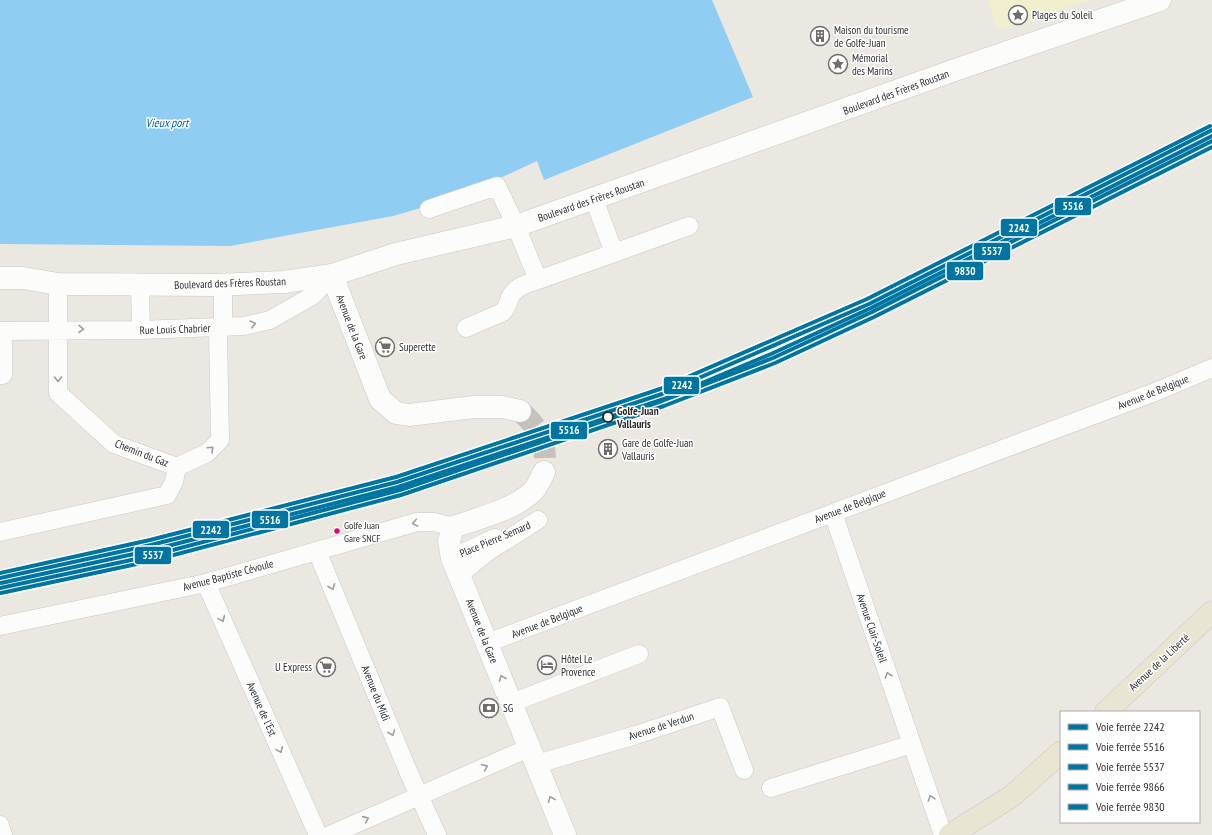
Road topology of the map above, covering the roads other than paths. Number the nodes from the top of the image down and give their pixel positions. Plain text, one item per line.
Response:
1 (1160, 0) edge
2 (594, 199) junction
3 (429, 209) dead end
4 (516, 226) junction
5 (689, 226) dead end
6 (614, 253) junction
7 (332, 275) junction
8 (0, 278) edge
9 (538, 280) junction
10 (58, 284) junction
11 (140, 285) junction
12 (223, 285) junction
13 (220, 327) junction
14 (466, 328) dead end
15 (57, 329) junction
16 (141, 330) junction
17 (1, 331) edge
18 (1212, 368) edge
19 (0, 375) edge
20 (520, 411) tunnel mouth
21 (177, 467) junction
22 (544, 472) tunnel mouth
23 (833, 513) junction
24 (453, 527) junction
25 (0, 532) edge
26 (316, 551) junction
27 (206, 583) junction
28 (1212, 612) edge
29 (0, 626) edge
30 (487, 643) junction
31 (639, 654) dead end
32 (511, 703) junction
33 (1107, 711) edge
34 (912, 744) junction
35 (1060, 753) edge
36 (534, 756) junction
37 (744, 770) dead end
38 (771, 788) dead end
39 (420, 796) junction
40 (0, 825) edge
41 (3, 835) edge
42 (318, 835) edge
43 (330, 835) edge
44 (437, 835) edge
45 (565, 835) edge
46 (943, 835) edge
47 (950, 835) edge

1 - 2 main road, Boulevard des Frères Roustan
2 - 4 main road, Boulevard des Frères Roustan
2 - 6 street
3 - 4 street
4 - 7 main road, Boulevard des Frères Roustan
4 - 9 street
5 - 6 street
6 - 9 street
7 - 12 main road, Boulevard des Frères Roustan
13 -> 7 street, Rue Louis Chabrier
7 - 20 main road, Avenue de la Gare
8 - 10 main road, Boulevard des Frères Roustan
9 - 14 street
10 - 11 main road, Boulevard des Frères Roustan
10 - 15 street, Chemin du Gaz
11 - 12 main road, Boulevard des Frères Roustan
11 - 16 street
12 - 13 street
13 - 16 street, Rue Louis Chabrier
21 -> 13 street
15 -> 16 street, Rue Louis Chabrier
15 - 17 street, Rue Louis Chabrier
15 -> 21 street, Chemin du Gaz
17 - 19 street, Rue Louis Chabrier
18 - 23 street, Avenue de Belgique
21 - 25 street, Chemin du Gaz
22 - 24 main road
23 - 30 street, Avenue de Belgique
34 -> 23 street, Avenue Clair-Soleil
24 -> 26 street, Avenue Baptiste Cévoule
24 - 30 main road, Avenue de la Gare
26 - 27 street, Avenue Baptiste Cévoule
26 -> 39 street, Avenue du Midi
27 - 29 street, Avenue Baptiste Cévoule
27 -> 42 street, Avenue de l'Est
28 - 33 main road, Avenue de la Liberté
32 -> 30 main road, Avenue de la Gare
31 - 32 street
32 - 36 main road, Avenue de la Gare
34 - 38 street
46 -> 34 street, Avenue Clair-Soleil
35 - 47 main road
36 - 37 street, Avenue de Verdun
39 -> 36 street, Avenue de Verdun
45 -> 36 main road, Avenue de la Gare
43 -> 39 street, Avenue de Verdun
39 - 44 street, Avenue du Midi
40 - 41 street

